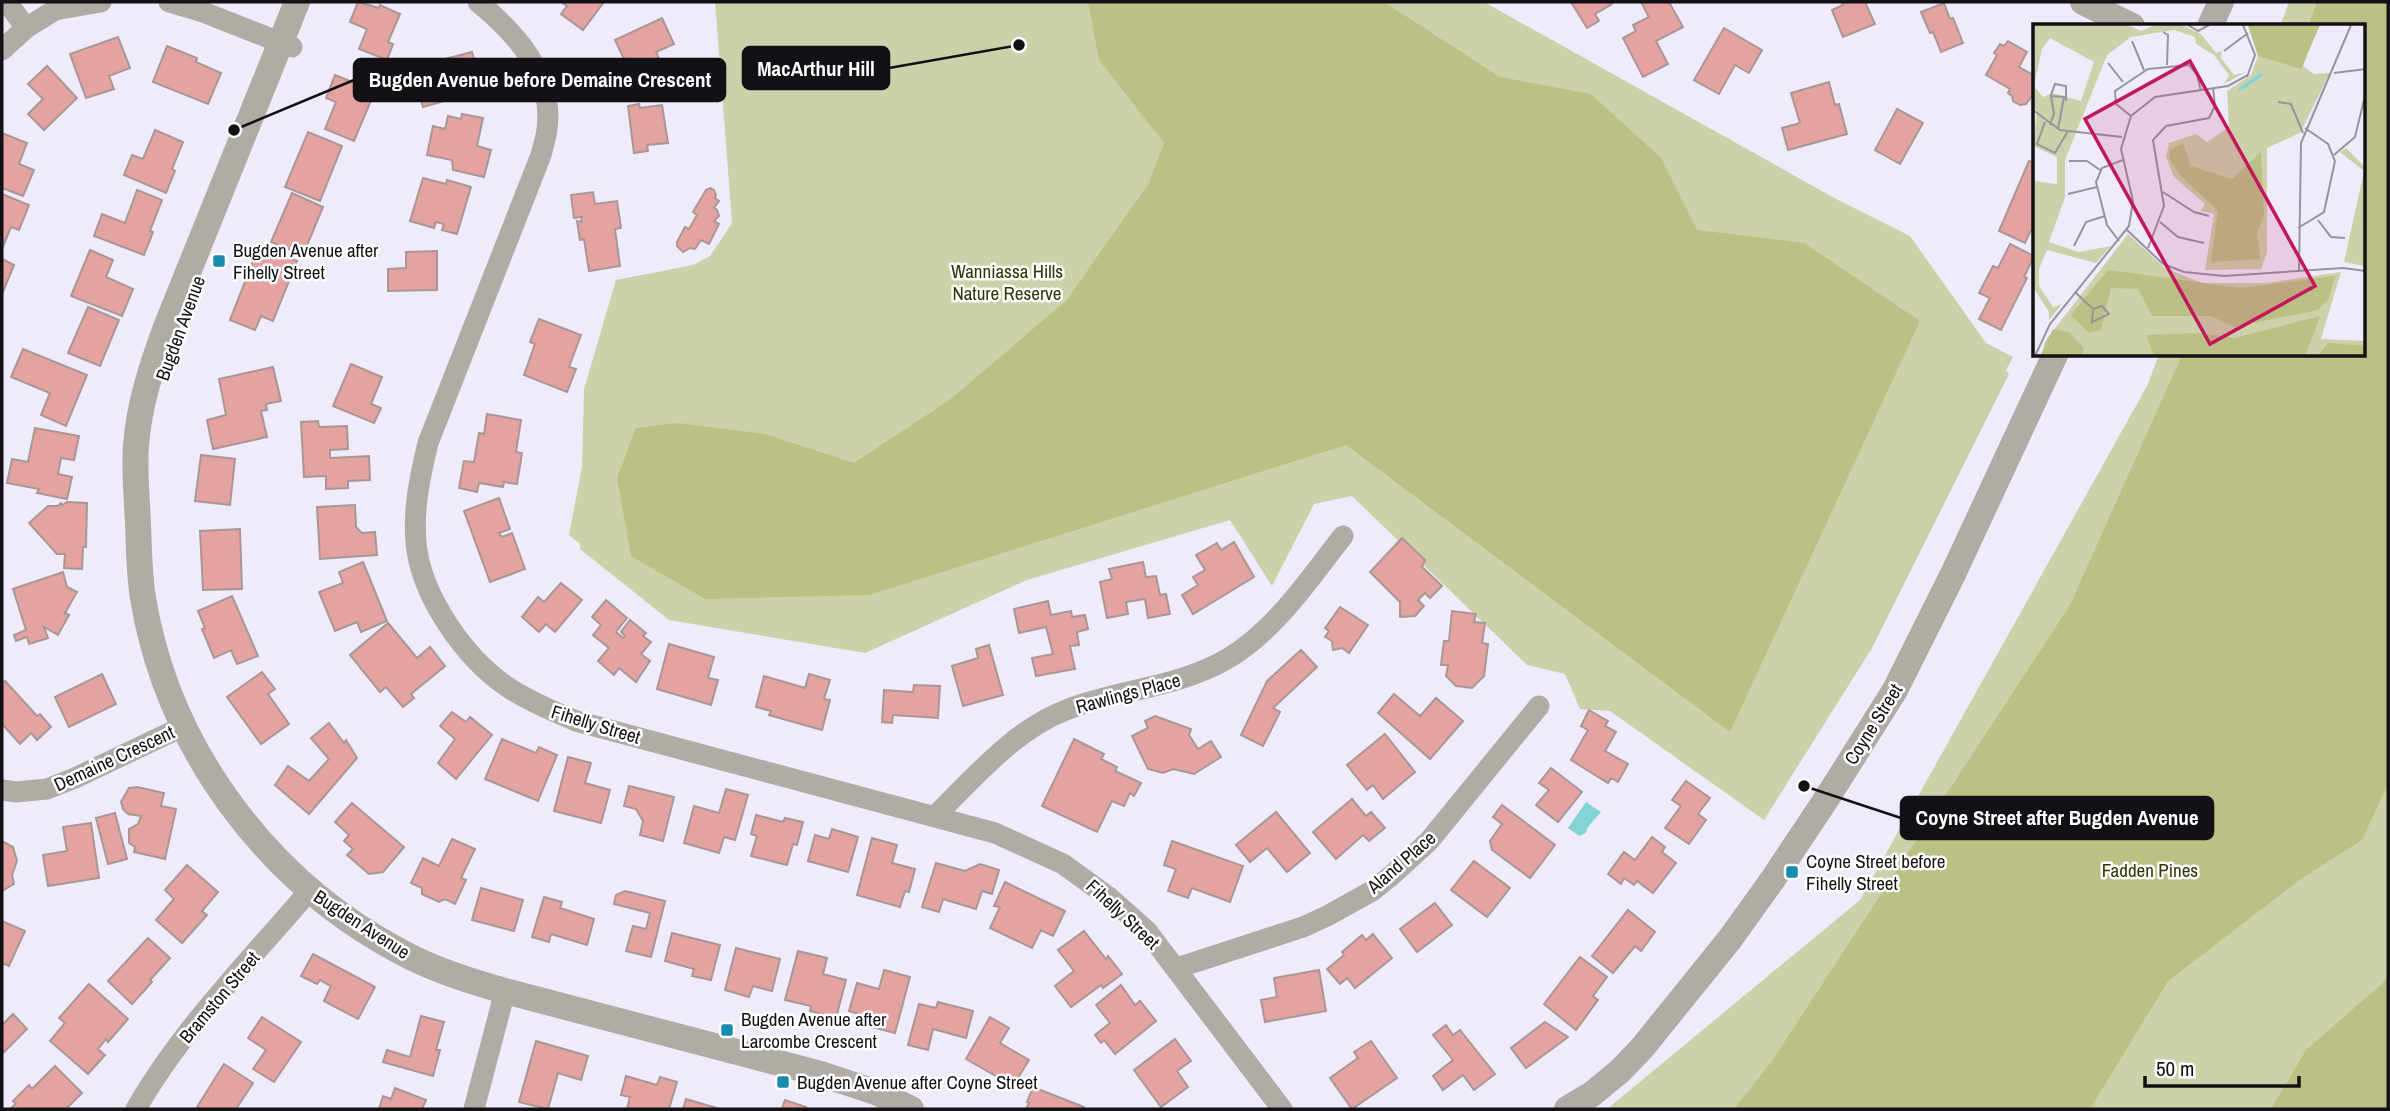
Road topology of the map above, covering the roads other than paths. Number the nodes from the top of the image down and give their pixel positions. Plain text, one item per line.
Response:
1 (7, 2) edge
2 (101, 2) edge
3 (169, 2) edge
4 (297, 2) edge
5 (310, 2) edge
6 (478, 2) edge
7 (2083, 2) edge
8 (2221, 2) edge
9 (2128, 24) edge
10 (2211, 24) edge
11 (26, 28) junction
12 (286, 45) junction
13 (2, 50) edge
14 (2054, 357) edge
15 (1343, 536) dead end
16 (1539, 706) dead end
17 (184, 726) junction
18 (2, 790) edge
19 (934, 816) junction
20 (310, 890) junction
21 (1177, 968) junction
22 (505, 991) junction
23 (136, 1109) edge
24 (474, 1109) edge
25 (911, 1109) edge
26 (1282, 1109) edge
27 (1567, 1109) edge

1 - 11 street
2 - 11 street
3 - 12 street
4 - 12 street, Bugden Avenue
5 - 12 street, Bugden Avenue
6 - 19 street, Fihelly Street
7 - 9 street
8 - 10 street
11 - 13 street
12 - 17 street, Bugden Avenue
14 - 27 street, Coyne Street
15 - 19 street, Rawlings Place
16 - 21 street, Aland Place
17 - 18 street, Demaine Crescent
17 - 20 street, Bugden Avenue
19 - 21 street, Fihelly Street
20 - 22 street, Bugden Avenue
20 - 23 street, Bramston Street
21 - 26 street, Fihelly Street
22 - 24 street
22 - 25 street, Bugden Avenue

